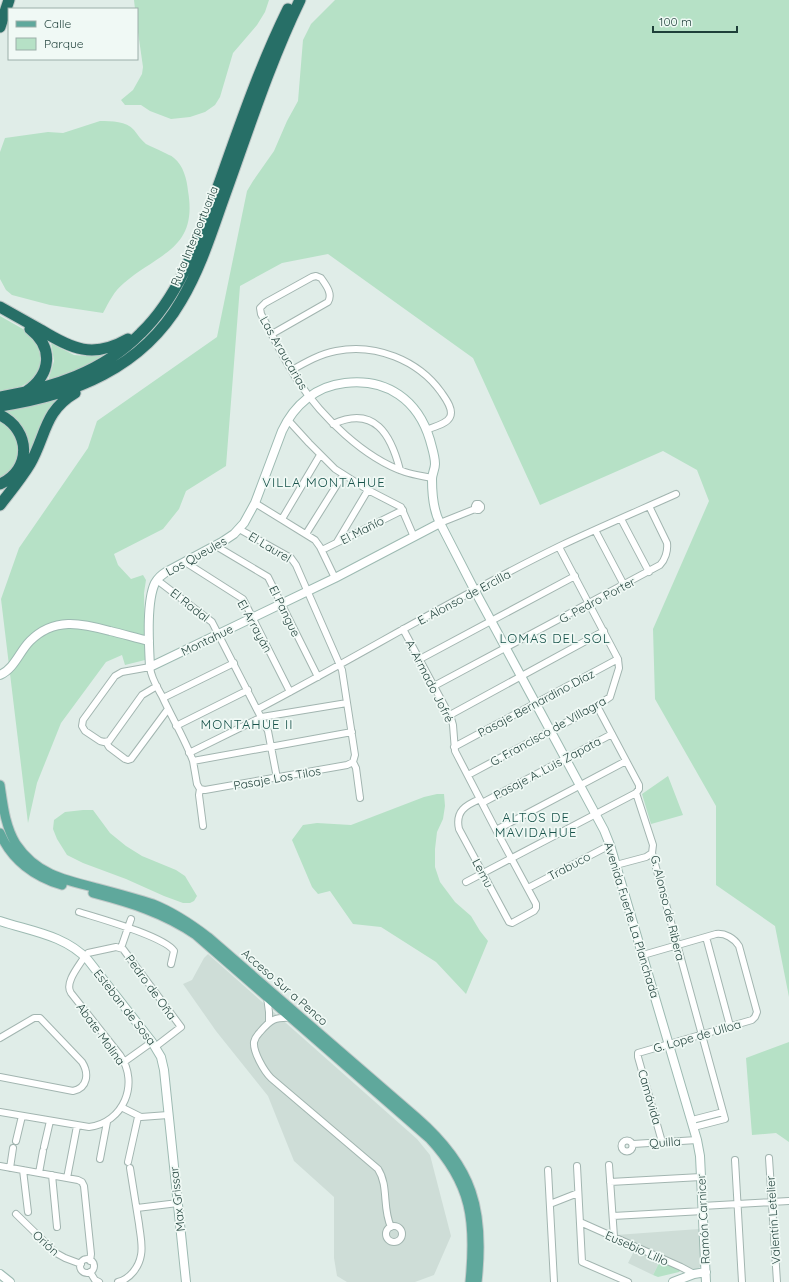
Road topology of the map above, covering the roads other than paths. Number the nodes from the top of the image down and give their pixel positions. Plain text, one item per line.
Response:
1 (9, 0) edge
2 (292, 0) edge
3 (300, 0) edge
4 (0, 26) edge
5 (0, 307) edge
6 (0, 312) edge
7 (152, 321) junction
8 (272, 334) junction
9 (292, 370) junction
10 (94, 380) junction
11 (26, 392) junction
12 (309, 396) junction
13 (0, 397) edge
14 (0, 406) edge
15 (0, 415) edge
16 (288, 420) junction
17 (333, 424) junction
18 (426, 430) junction
19 (320, 455) junction
20 (400, 470) junction
21 (343, 475) junction
22 (432, 478) junction
23 (0, 484) edge
24 (368, 490) junction
25 (676, 494) dead end
26 (255, 503) junction
27 (0, 505) edge
28 (649, 506) junction
29 (475, 509) dead end
30 (403, 510) junction
31 (282, 519) junction
32 (621, 519) junction
33 (440, 523) junction
34 (239, 529) junction
35 (595, 530) junction
36 (306, 534) junction
37 (414, 537) junction
38 (336, 543) junction
39 (216, 546) junction
40 (559, 547) junction
41 (322, 550) junction
42 (185, 562) junction
43 (649, 572) junction
44 (575, 576) junction
45 (335, 578) junction
46 (157, 580) junction
47 (624, 585) junction
48 (307, 591) junction
49 (475, 591) junction
50 (281, 604) junction
51 (590, 604) junction
52 (253, 618) junction
53 (492, 621) junction
54 (403, 629) junction
55 (604, 631) junction
56 (219, 634) junction
57 (149, 641) junction
58 (506, 648) junction
59 (618, 659) junction
60 (420, 660) junction
61 (234, 663) junction
62 (340, 665) junction
63 (150, 667) junction
64 (0, 675) edge
65 (521, 676) junction
66 (318, 677) junction
67 (157, 686) junction
68 (434, 686) junction
69 (248, 690) junction
70 (290, 692) junction
71 (163, 698) junction
72 (347, 703) junction
73 (536, 703) junction
74 (597, 706) junction
75 (168, 709) junction
76 (258, 709) junction
77 (450, 715) junction
78 (262, 717) junction
79 (176, 726) junction
80 (551, 730) junction
81 (352, 732) junction
82 (612, 734) junction
83 (106, 742) junction
84 (272, 747) junction
85 (454, 747) junction
86 (189, 753) junction
87 (565, 758) junction
88 (193, 761) junction
89 (626, 761) junction
90 (353, 762) junction
91 (468, 775) junction
92 (277, 778) junction
93 (0, 785) edge
94 (580, 786) junction
95 (200, 789) junction
96 (636, 793) junction
97 (360, 798) dead end
98 (481, 801) junction
99 (595, 814) junction
100 (203, 826) dead end
101 (496, 830) junction
102 (0, 833) edge
103 (610, 845) junction
104 (652, 853) junction
105 (512, 858) junction
106 (616, 865) junction
107 (483, 874) junction
108 (466, 882) dead end
109 (528, 888) junction
110 (536, 904) joint
111 (79, 912) dead end
112 (131, 919) dead end
113 (0, 921) edge
114 (128, 927) junction
115 (706, 937) junction
116 (677, 945) junction
117 (121, 948) junction
118 (643, 955) junction
119 (85, 956) junction
120 (171, 964) dead end
121 (267, 996) junction
122 (292, 1018) junction
123 (269, 1022) junction
124 (730, 1026) junction
125 (702, 1034) junction
126 (0, 1038) edge
127 (669, 1044) junction
128 (154, 1045) junction
129 (638, 1053) joint
130 (124, 1062) junction
131 (0, 1077) edge
132 (121, 1107) junction
133 (0, 1112) edge
134 (723, 1112) junction
135 (168, 1115) junction
136 (22, 1116) junction
137 (138, 1117) junction
138 (50, 1121) junction
139 (107, 1122) junction
140 (693, 1124) junction
141 (77, 1126) junction
142 (697, 1140) junction
143 (16, 1141) dead end
144 (662, 1142) junction
145 (633, 1144) dead end
146 (14, 1148) dead end
147 (700, 1156) joint
148 (769, 1158) dead end
149 (100, 1159) dead end
150 (735, 1160) dead end
151 (609, 1165) dead end
152 (0, 1166) edge
153 (577, 1166) dead end
154 (10, 1168) junction
155 (22, 1170) junction
156 (548, 1170) dead end
157 (39, 1173) junction
158 (52, 1175) junction
159 (701, 1177) junction
160 (67, 1178) junction
161 (610, 1182) junction
162 (578, 1193) junction
163 (788, 1201) edge
164 (772, 1202) junction
165 (178, 1203) junction
166 (550, 1204) junction
167 (737, 1204) junction
168 (137, 1208) junction
169 (703, 1208) junction
170 (28, 1212) dead end
171 (16, 1214) dead end
172 (612, 1216) junction
173 (580, 1222) junction
174 (57, 1227) dead end
175 (391, 1227) dead end
176 (614, 1237) junction
177 (90, 1261) junction
178 (81, 1264) junction
179 (90, 1272) junction
180 (706, 1272) junction
181 (0, 1274) edge
182 (694, 1274) junction
183 (10, 1282) edge
184 (99, 1282) edge
185 (118, 1282) edge
186 (186, 1282) edge
187 (470, 1282) edge
188 (477, 1282) edge
189 (554, 1282) edge
190 (628, 1282) edge
191 (673, 1282) edge
192 (706, 1282) edge
193 (742, 1282) edge
194 (777, 1282) edge

1 - 4 highway
2 - 7 highway, Ruta Interportuaria
3 - 10 highway, Ruta Interportuaria
5 - 7 highway
6 - 11 highway
7 - 11 highway, Ruta Interportuaria
8 - 8 street, Las Araucarias
8 - 9 street, Las Araucarias
9 - 12 street, Las Araucarias
9 - 18 street
10 - 14 highway, Ruta Interportuaria
10 - 27 highway
11 - 13 highway, Ruta Interportuaria
12 - 16 street, Los Queules
12 - 17 street, Las Araucarias
12 - 18 street, Los Queules
15 - 23 highway
16 - 19 street
16 - 26 street, Los Queules
17 - 20 street, Las Araucarias
17 - 20 street
18 - 22 street, Los Queules
19 - 21 street
19 - 31 street
20 - 22 street, Las Araucarias
21 - 24 street
21 - 36 street
22 - 33 street, Los Queules
24 - 30 street
24 - 38 street
25 - 28 street, E. Alonso de Ercilla
26 - 31 street
26 - 34 street, Los Queules
28 - 32 street, E. Alonso de Ercilla
28 - 43 street, G. Pedro Porter
29 - 33 street
30 - 37 street
30 - 38 street, El Mañío
31 - 36 street
32 - 35 street, E. Alonso de Ercilla
32 - 43 street
33 - 37 street, Montahue
33 - 49 street, Los Queules
34 - 39 street, Los Queules
34 - 48 street, El Laurel
35 - 40 street, E. Alonso de Ercilla
35 - 47 street
36 - 41 street
37 - 45 street, Montahue
38 - 41 street, El Mañío
39 - 42 street, Los Queules
39 - 50 street, El Pangue
40 - 44 street
40 - 49 street, E. Alonso de Ercilla
41 - 45 street
42 - 46 street, Los Queules
42 - 52 street, El Arrayán
43 - 47 street, G. Pedro Porter
44 - 51 street
44 - 53 street
45 - 48 street, Montahue
46 - 56 street, El Radal
46 - 57 street, Los Queules
47 - 51 street, G. Pedro Porter
48 - 50 street, Montahue
48 - 62 street, El Laurel
49 - 53 street, Avenida Fuerte La Planchada
49 - 54 street, E. Alonso de Ercilla
50 - 52 street, Montahue
50 - 66 street, El Pangue
51 - 55 street
51 - 58 street, G. Pedro Porter
52 - 56 street, Montahue
52 - 70 street, El Arrayán
53 - 58 street, Avenida Fuerte La Planchada
53 - 60 street
54 - 60 street, A. Armado Jofré
54 - 62 street, E. Alonso de Ercilla
55 - 59 street
55 - 65 street
56 - 61 street, El Radal
56 - 63 street, Montahue
57 - 63 street
57 - 64 street
58 - 65 street, Avenida Fuerte La Planchada
58 - 68 street, G. Pedro Porter
59 - 73 street, Pasaje Bernardino Díaz
59 - 74 street, G. Francisco de Villagra
60 - 68 street, A. Armado Jofré
61 - 69 street, El Radal
61 - 71 street
62 - 66 street, E. Alonso de Ercilla
62 - 72 street, El Laurel
63 - 67 street
63 - 83 street
65 - 73 street, Avenida Fuerte La Planchada
65 - 77 street
66 - 70 street, E. Alonso de Ercilla
67 - 71 street
67 - 83 street
68 - 77 street, A. Armado Jofré
69 - 76 street, El Radal
69 - 79 street
70 - 76 street, E. Alonso de Ercilla
71 - 75 street
72 - 78 street
72 - 81 street, El Laurel
73 - 80 street, Avenida Fuerte La Planchada
73 - 85 street, Pasaje Bernardino Díaz
74 - 80 street, G. Francisco de Villagra
74 - 82 street, G. Alonso de Ribera
75 - 79 street
75 - 83 street
76 - 78 street, El Radal
77 - 85 street, A. Armado Jofré
78 - 84 street, El Radal
78 - 86 street
79 - 86 street
80 - 87 street, Avenida Fuerte La Planchada
80 - 91 street, G. Francisco de Villagra
81 - 84 street
81 - 90 street, El Laurel
82 - 87 street, Pasaje A. Luis Zapata
82 - 89 street, G. Alonso de Ribera
84 - 88 street
84 - 92 street, El Radal
85 - 91 street, A. Armado Jofré
86 - 88 street
87 - 94 street, Avenida Fuerte La Planchada
87 - 98 street, Pasaje A. Luis Zapata
88 - 95 street
89 - 94 street
89 - 96 street, G. Alonso de Ribera
90 - 92 street, Pasaje Los Tilos
90 - 97 street, El Laurel
91 - 98 street, A. Armado Jofré
92 - 95 street, Pasaje Los Tilos
93 - 188 main road, Acceso Sur a Penco
94 - 99 street, Avenida Fuerte La Planchada
94 - 101 street
95 - 100 street
96 - 99 street
96 - 104 street, G. Alonso de Ribera
98 - 101 street, A. Armado Jofré
98 - 107 street, Lemu
99 - 103 street, Avenida Fuerte La Planchada
99 - 105 street
101 - 105 street, A. Armado Jofré
102 - 121 main road, Acceso Sur a Penco
103 - 106 street, Avenida Fuerte La Planchada
103 - 109 street, Trabuco
104 - 106 street
104 - 116 street, G. Alonso de Ribera
105 - 107 street
105 - 109 street, A. Armado Jofré
106 - 118 street, Avenida Fuerte La Planchada
107 - 108 street
107 - 110 street, Lemu
109 - 110 street, A. Armado Jofré
111 - 114 street
112 - 114 street, Pedro de Oña
113 - 119 street, Esteban de Sosa
114 - 117 street, Pedro de Oña
114 - 120 street
115 - 116 street
115 - 124 street
115 - 124 street, G. Lope de Ulloa
116 - 118 street
116 - 125 street, G. Alonso de Ribera
117 - 119 street, Pedro de Oña
117 - 128 street, Pedro de Oña
118 - 127 street, Avenida Fuerte La Planchada
119 - 128 street, Esteban de Sosa
119 - 130 street, Abate Molina
121 - 122 main road, Acceso Sur a Penco
121 - 123 street
122 - 123 street
122 - 187 main road, Acceso Sur a Penco
123 - 175 street
124 - 125 street, G. Lope de Ulloa
125 - 127 street, G. Lope de Ulloa
125 - 134 street, G. Alonso de Ribera
126 - 131 street
127 - 129 street, G. Lope de Ulloa
127 - 140 street, Avenida Fuerte La Planchada
128 - 130 street
128 - 135 street, Esteban de Sosa
129 - 144 street, Camávida
130 - 132 street, Abate Molina
132 - 137 street
132 - 139 street, Abate Molina
133 - 136 street
134 - 140 street
134 - 140 street, G. Alonso de Ribera
135 - 137 street
135 - 165 street, Max Grissar
136 - 138 street
136 - 143 street
137 - 168 street
138 - 141 street
138 - 157 street
139 - 141 street
139 - 149 street
140 - 142 street, Avenida Fuerte La Planchada
141 - 160 street
142 - 144 street, Quilla
142 - 147 street, Avenida Fuerte La Planchada
144 - 145 street, Quilla
146 - 154 street
147 - 159 street, Ramón Carnicer
148 - 164 street, Valentín Letelier
150 - 167 street
151 - 161 street
152 - 154 street
153 - 162 street
154 - 155 street
155 - 157 street
155 - 170 street
156 - 166 street
157 - 158 street
158 - 160 street
158 - 174 street
159 - 161 street
159 - 169 street, Ramón Carnicer
160 - 177 street
161 - 172 street
162 - 166 street
162 - 173 street
163 - 164 street
164 - 167 street
164 - 194 street, Valentín Letelier
165 - 168 street
165 - 186 street, Max Grissar
166 - 189 street
167 - 169 street
167 - 193 street
168 - 185 street
169 - 172 street
169 - 180 street, Ramón Carnicer
171 - 178 street, Orión
172 - 176 street
173 - 176 street, Eusebio Lillo
173 - 190 street
176 - 182 street, Eusebio Lillo
177 - 178 street
177 - 179 street
178 - 179 street
179 - 184 street
180 - 182 street
180 - 192 street, Ramón Carnicer
181 - 183 street
182 - 191 street

